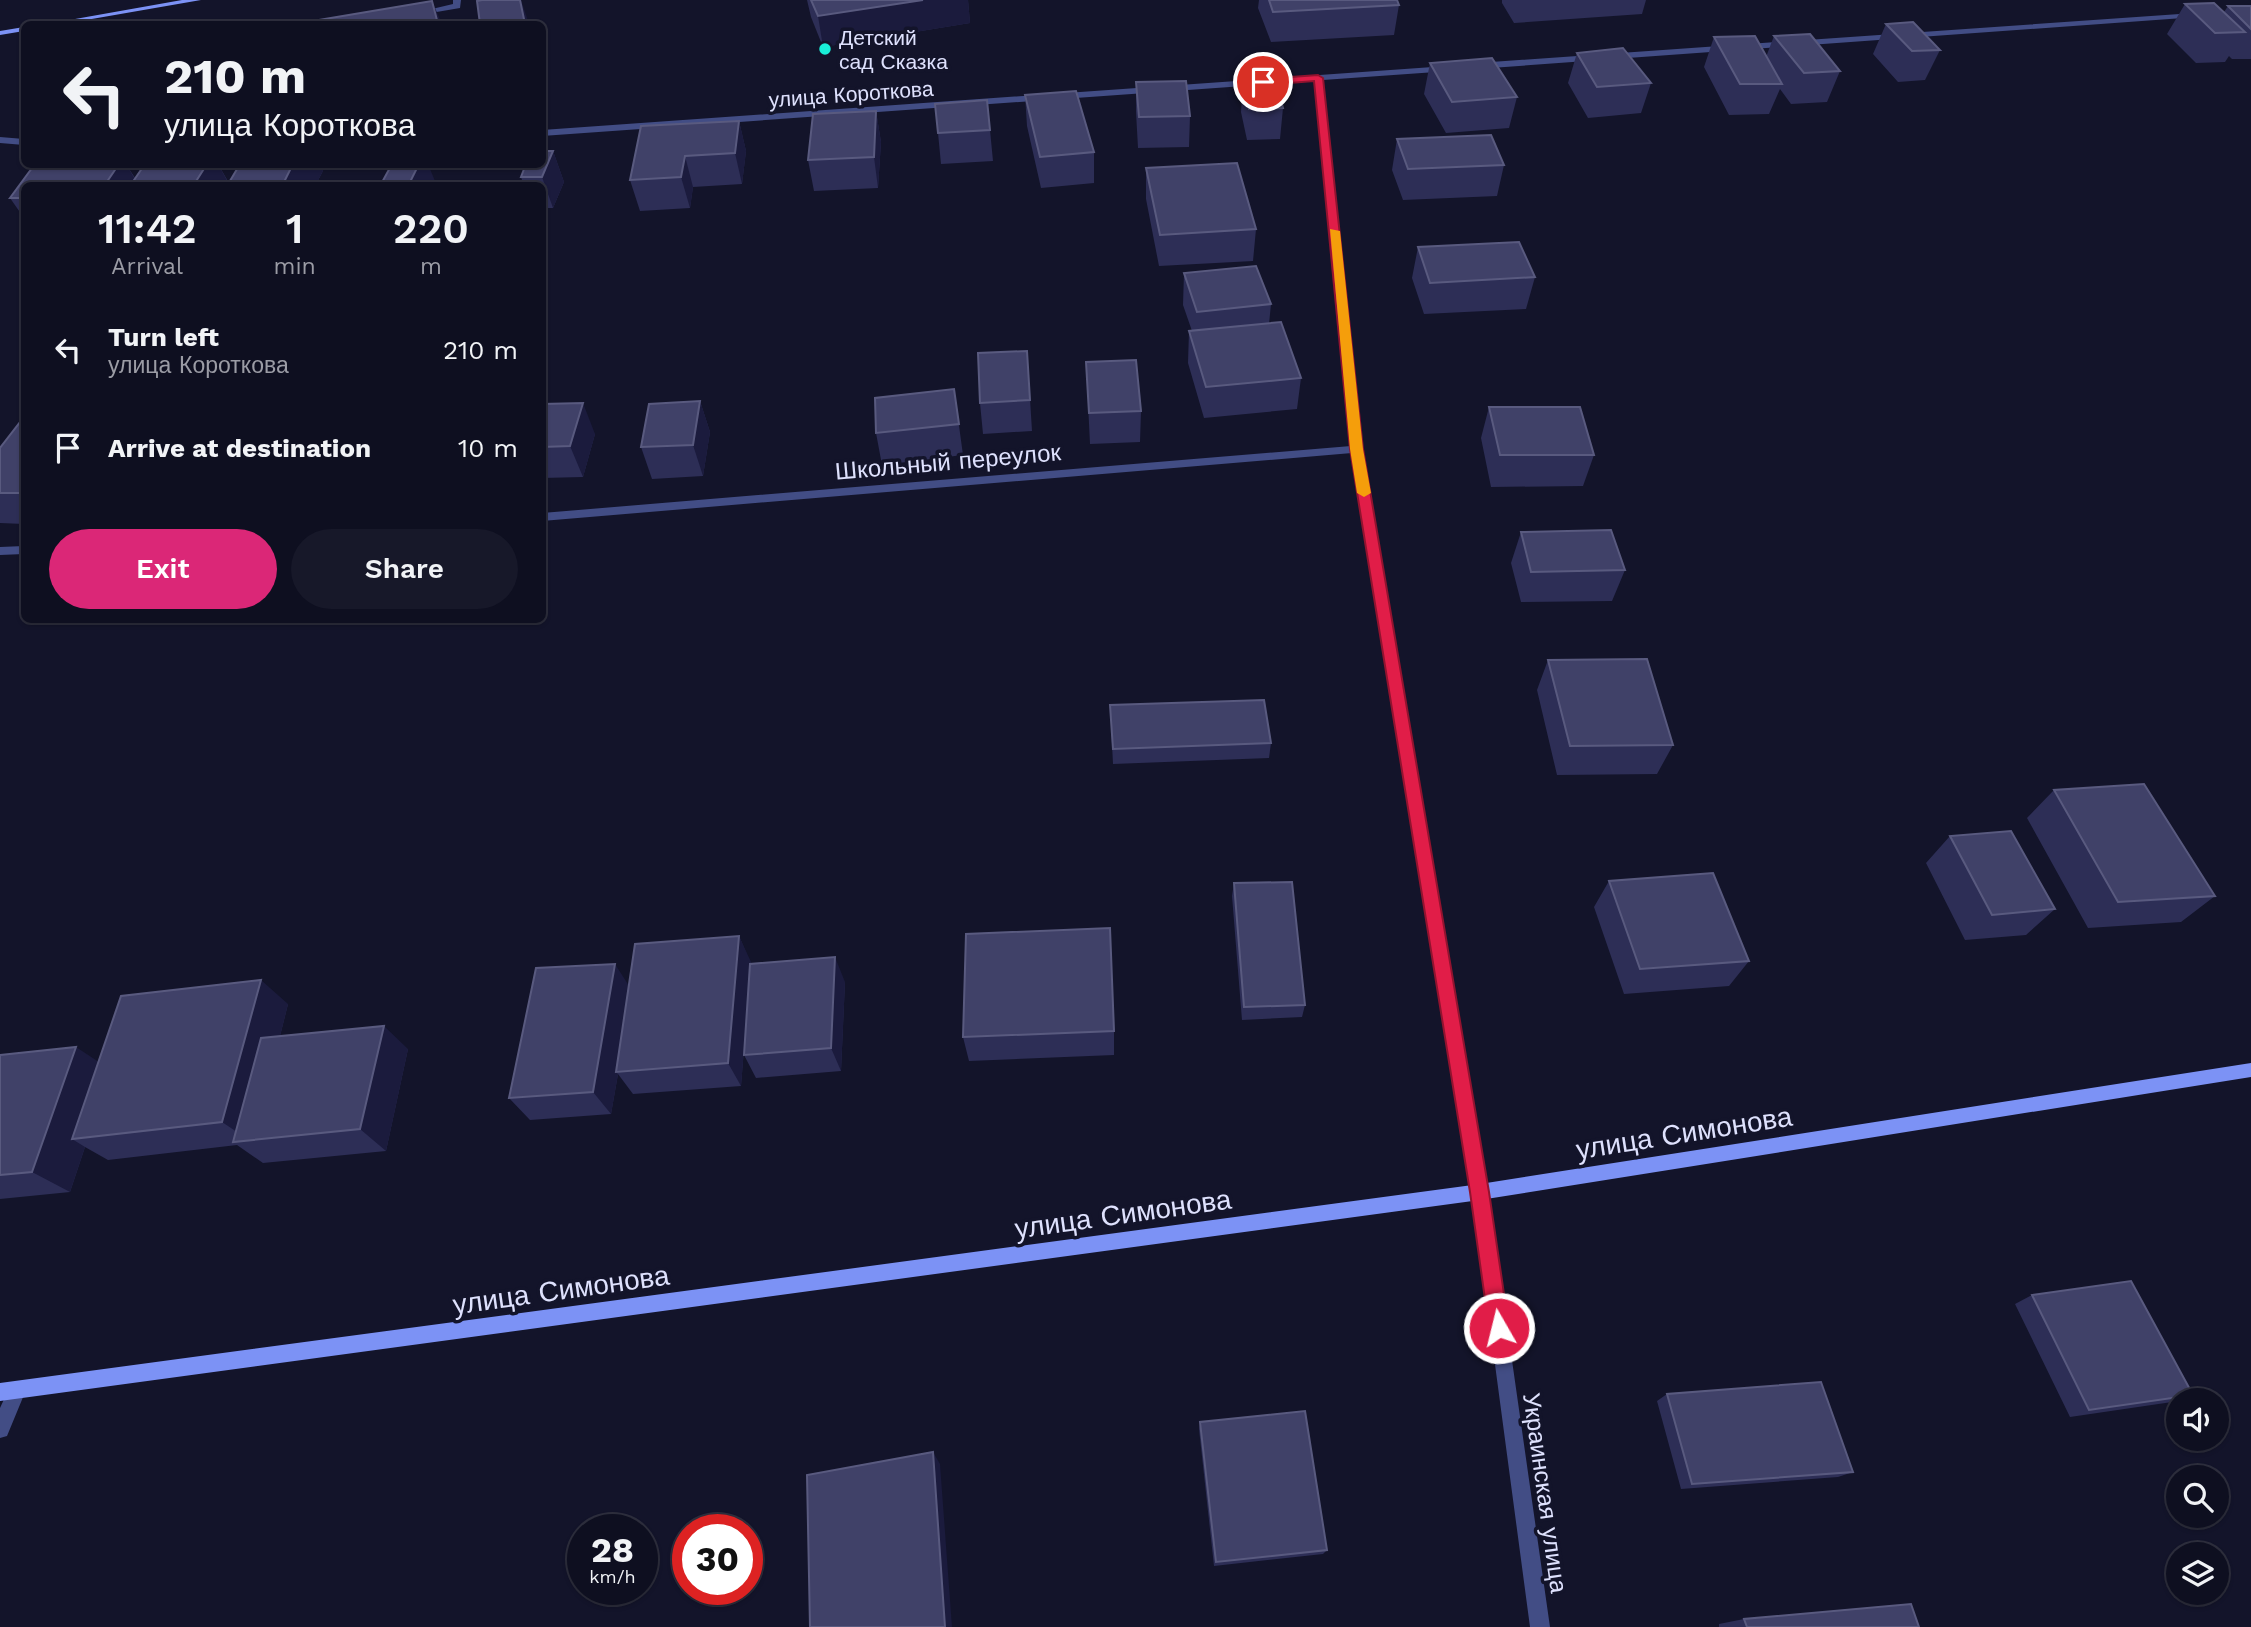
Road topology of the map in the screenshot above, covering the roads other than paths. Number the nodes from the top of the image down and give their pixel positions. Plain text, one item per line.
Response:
1 (197, 0) edge
2 (457, 0) edge
3 (2210, 14) edge
4 (407, 15) edge
5 (69, 21) edge
6 (21, 30) edge
7 (0, 33) edge
8 (1465, 67) edge
9 (1451, 68) edge
10 (1318, 78) junction
11 (546, 134) edge
12 (0, 141) edge
13 (21, 142) edge
14 (1357, 449) junction
15 (546, 517) edge
16 (21, 550) edge
17 (0, 551) edge
18 (2251, 1070) edge
19 (1480, 1192) junction
20 (9, 1391) edge
21 (0, 1429) edge
22 (1541, 1627) edge

1 - 5 street
2 - 4 street
3 - 8 street
6 - 7 street
9 - 10 street, улица Короткова
10 - 11 street, улица Короткова
10 - 14 street, Украинская улица
12 - 13 street
14 - 15 street, Школьный переулок
14 - 19 street, Украинская улица
16 - 17 street
18 - 19 street, улица Симонова
19 - 20 street, улица Симонова
19 - 22 street, Украинская улица
20 - 21 street

